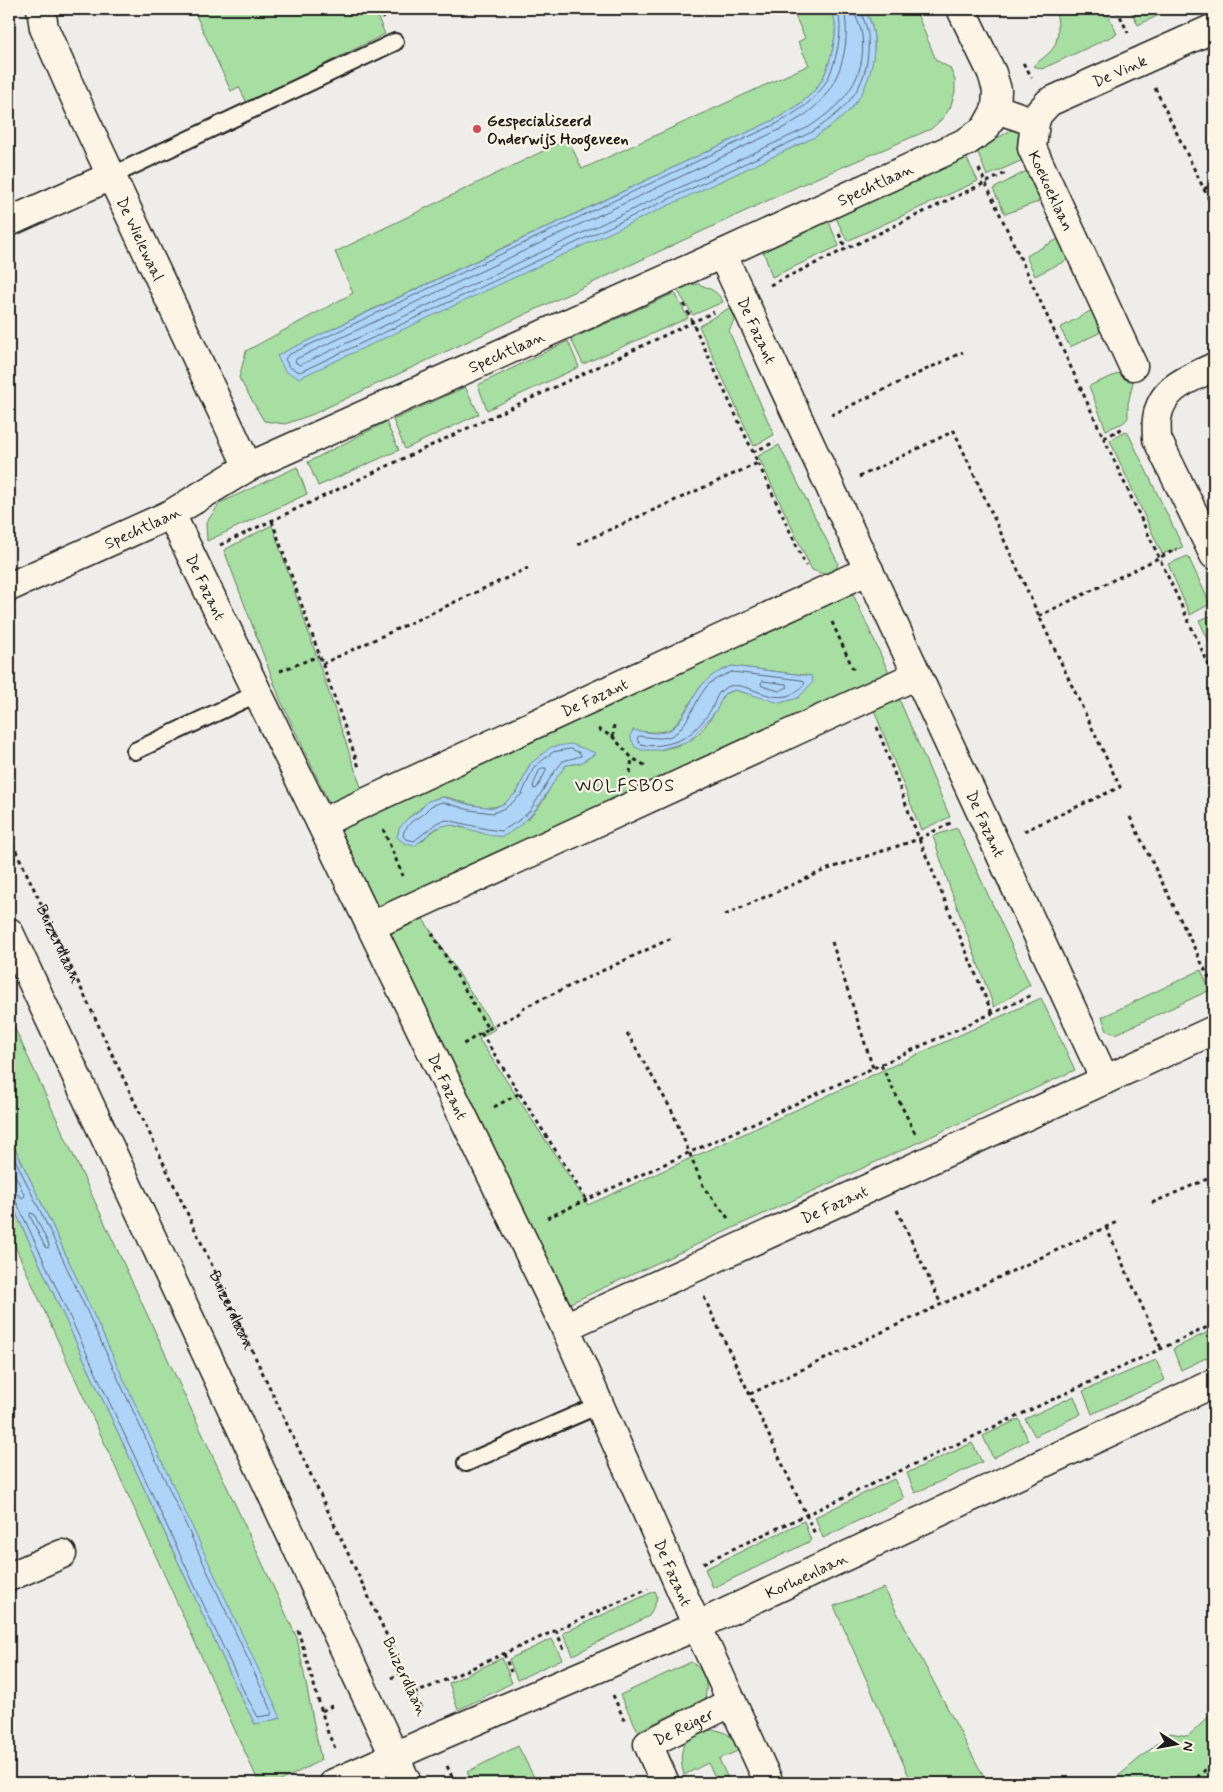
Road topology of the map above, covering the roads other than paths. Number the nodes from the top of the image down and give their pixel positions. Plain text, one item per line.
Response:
1 (41, 9) edge
2 (961, 9) edge
3 (1214, 28) edge
4 (395, 42) dead end
5 (996, 109) junction
6 (1035, 122) junction
7 (111, 176) junction
8 (9, 222) edge
9 (722, 254) junction
10 (1133, 366) dead end
11 (1214, 367) edge
12 (248, 467) junction
13 (172, 514) junction
14 (1210, 546) edge
15 (869, 570) junction
16 (9, 587) edge
17 (917, 675) junction
18 (255, 687) junction
19 (135, 751) dead end
20 (321, 823) junction
21 (371, 926) junction
22 (9, 932) edge
23 (1214, 1030) edge
24 (1105, 1080) junction
25 (565, 1327) junction
26 (1214, 1383) edge
27 (599, 1405) junction
28 (466, 1463) dead end
29 (62, 1554) dead end
30 (9, 1577) edge
31 (696, 1626) junction
32 (732, 1702) junction
33 (394, 1757) junction
34 (334, 1783) edge
35 (407, 1783) edge
36 (665, 1783) edge
37 (770, 1783) edge

1 - 7 street, De Wielewaal
2 - 5 street
3 - 6 street, De Vink
4 - 7 lane
5 - 6 street
5 - 9 street, Spechtlaan
6 - 10 street, Koekoeklaan
7 - 8 street
7 - 12 street, De Wielewaal
9 - 12 street, Spechtlaan
9 - 15 street, De Fazant
11 - 14 street
12 - 13 street, Spechtlaan
13 - 16 street, Spechtlaan
13 - 18 street, De Fazant
15 - 17 street, De Fazant
15 - 20 street, De Fazant
17 - 21 street
17 - 24 street, De Fazant
18 - 19 lane
18 - 20 street, De Fazant
20 - 21 street, De Fazant
21 - 25 street, De Fazant
22 - 33 street
23 - 24 street, De Fazant
24 - 25 street, De Fazant
25 - 27 street, De Fazant
26 - 31 street, Korhoenlaan
27 - 28 lane
27 - 31 street, De Fazant
29 - 30 street
31 - 32 street, De Reiger
31 - 33 street, Korhoenlaan
32 - 36 street, De Reiger
32 - 37 street, De Reiger
33 - 34 street, Korhoenlaan
33 - 35 street

